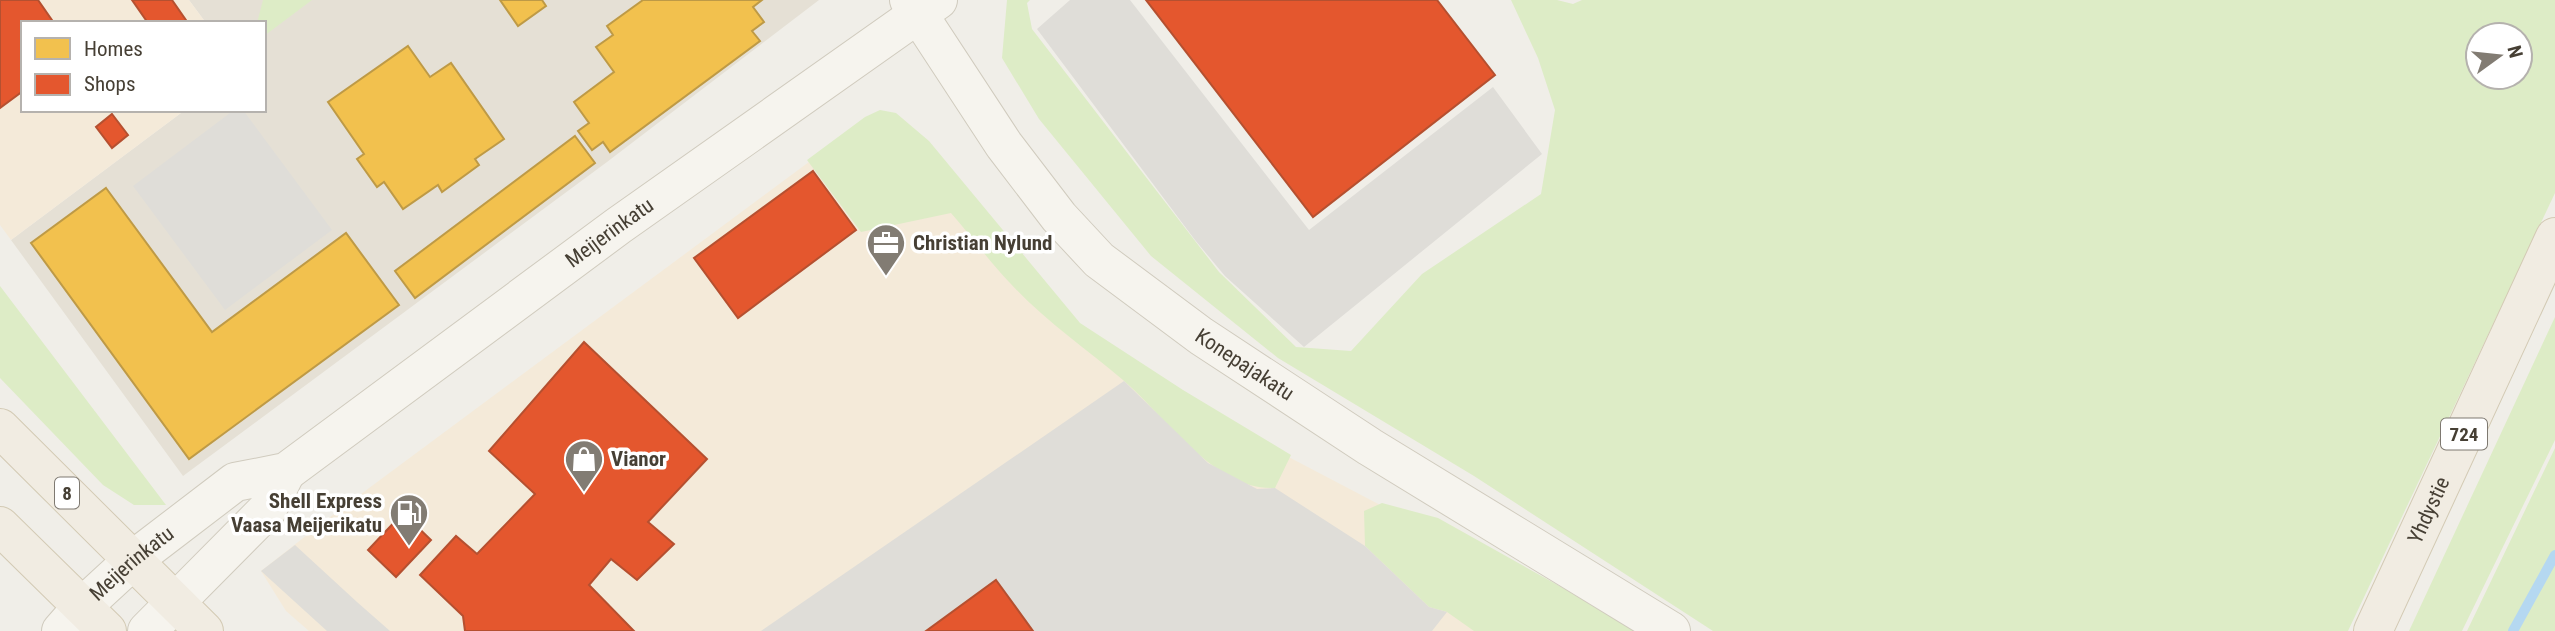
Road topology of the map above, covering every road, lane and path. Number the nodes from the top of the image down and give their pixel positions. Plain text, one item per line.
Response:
1 (921, 5) edge
2 (2555, 237) edge
3 (0, 428) edge
4 (286, 472) junction
5 (0, 526) edge
6 (133, 560) junction
7 (174, 601) junction
8 (83, 623) edge
9 (147, 631) edge
10 (204, 631) edge
11 (1671, 631) edge
12 (2373, 631) edge

1 - 4 street, Meijerinkatu
1 - 11 street, Konepajakatu
2 - 12 main road, Yhdystie / 724
3 - 6 main road, 8
4 - 6 street, Meijerinkatu
4 - 7 street, Meijerinkatu
5 - 8 main road
6 - 7 main road, 8
6 - 8 street, Meijerinkatu
7 - 9 street, Meijerinkatu
7 - 10 main road, 8

